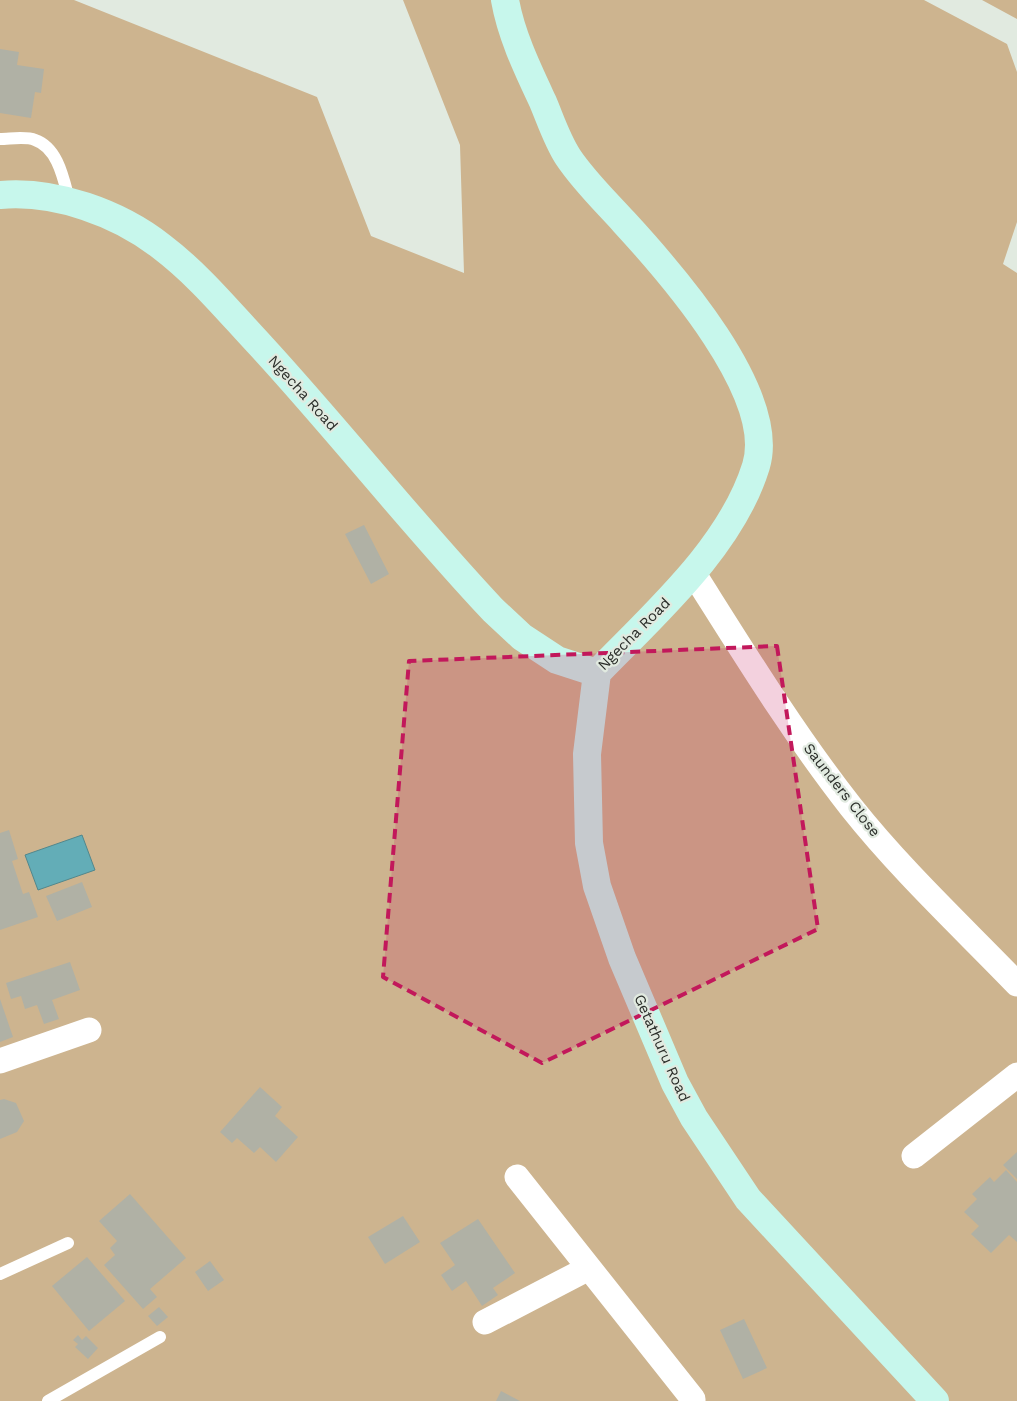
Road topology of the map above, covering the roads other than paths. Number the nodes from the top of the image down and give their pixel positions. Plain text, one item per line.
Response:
1 (505, 0) edge
2 (0, 139) edge
3 (0, 195) edge
4 (70, 203) junction
5 (694, 574) junction
6 (596, 673) junction
7 (1017, 984) edge
8 (89, 1030) dead end
9 (0, 1061) edge
10 (1017, 1075) edge
11 (914, 1156) dead end
12 (517, 1177) dead end
13 (68, 1243) dead end
14 (589, 1268) junction
15 (0, 1274) edge
16 (485, 1322) dead end
17 (160, 1337) dead end
18 (48, 1401) edge
19 (693, 1401) edge
20 (935, 1401) edge

1 - 5 main road, Ngecha Road
2 - 4 lane
3 - 4 main road, Ngecha Road
4 - 6 main road, Ngecha Road
5 - 6 main road, Ngecha Road
5 - 7 street, Saunders Close
6 - 20 main road, Getathuru Road
8 - 9 street
10 - 11 street
12 - 14 street
13 - 15 lane
14 - 16 street
14 - 19 street
17 - 18 lane

